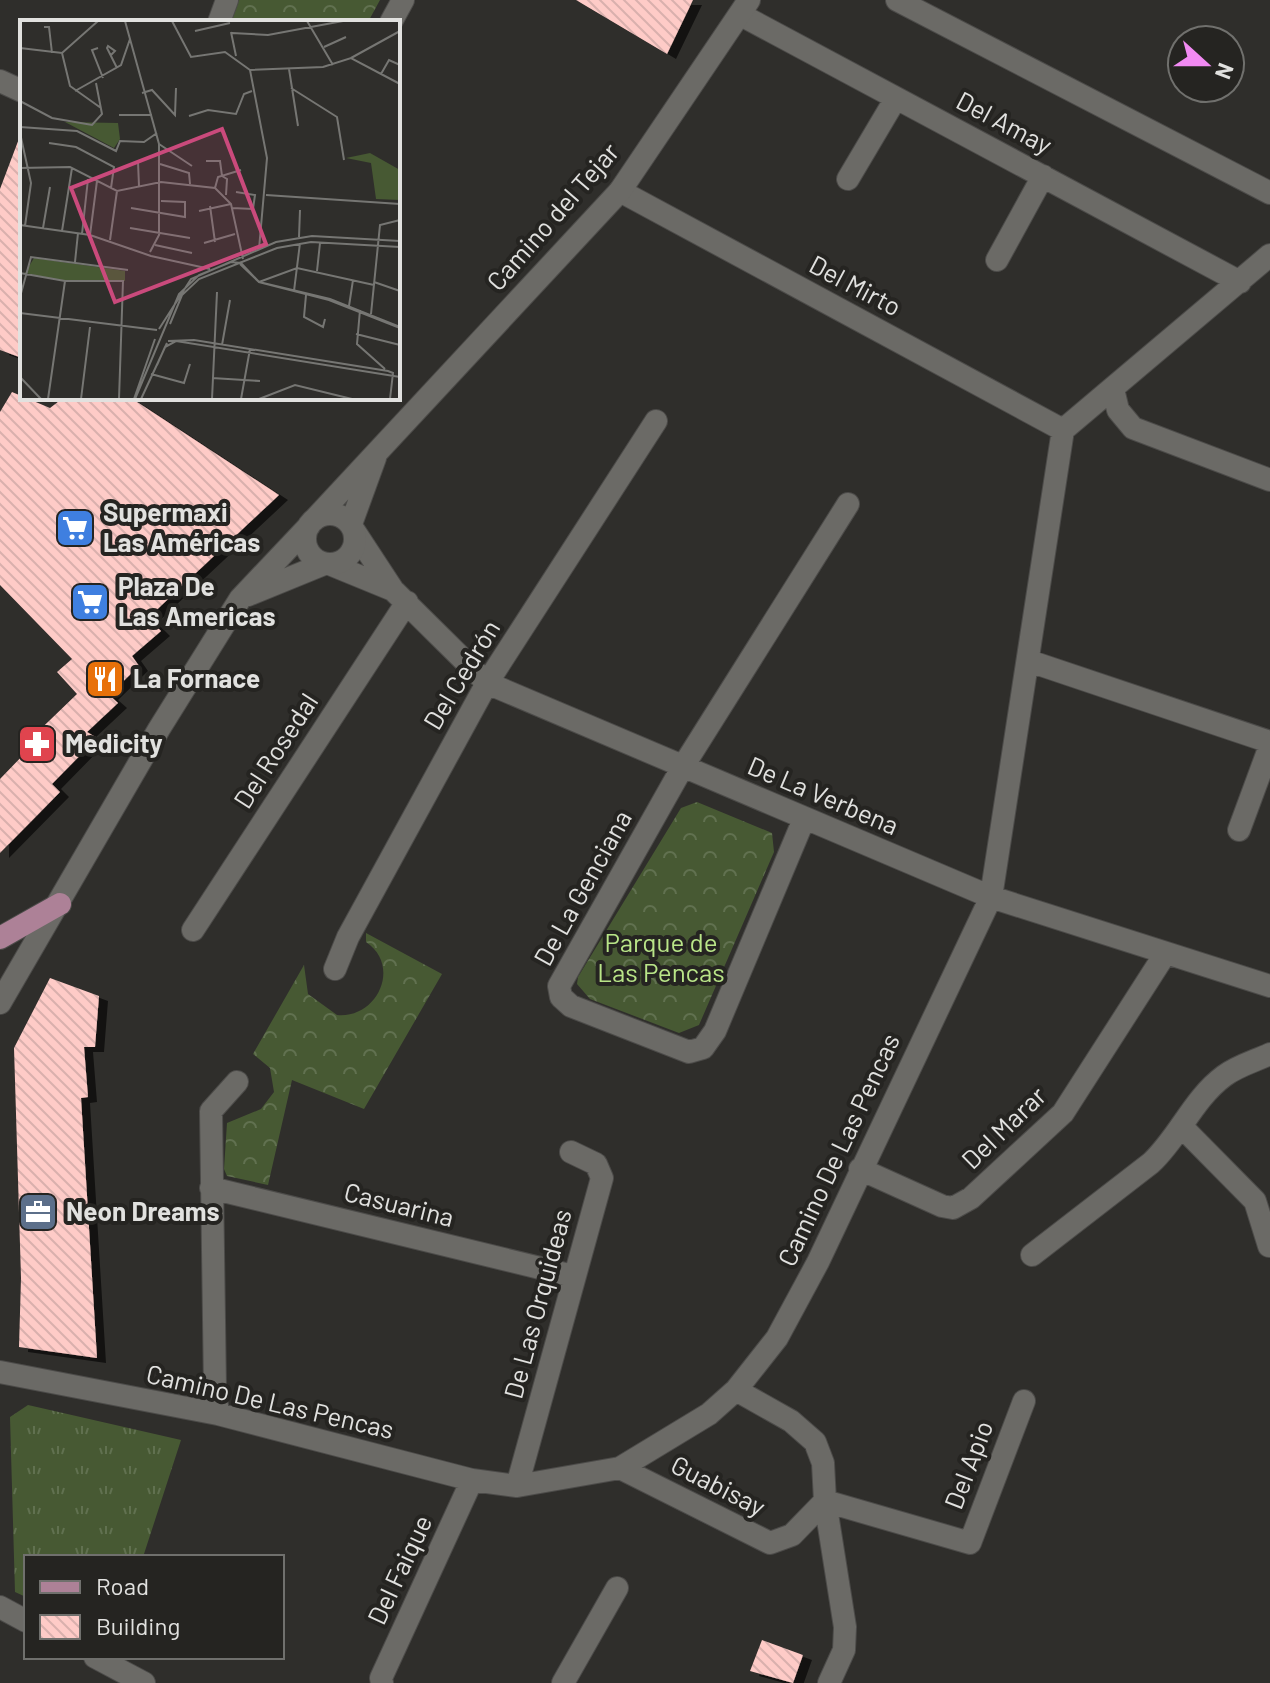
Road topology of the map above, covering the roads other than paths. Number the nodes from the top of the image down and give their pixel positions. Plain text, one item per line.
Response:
1 (227, 0) edge
2 (403, 0) edge
3 (897, 0) edge
4 (745, 7) edge
5 (220, 20) edge
6 (392, 20) edge
7 (0, 81) edge
8 (20, 90) edge
9 (896, 98) junction
10 (1043, 176) junction
11 (848, 179) dead end
12 (620, 191) junction
13 (1270, 193) edge
14 (1270, 255) edge
15 (997, 260) dead end
16 (1240, 282) junction
17 (1113, 389) junction
18 (656, 421) dead end
19 (1063, 430) junction
20 (376, 452) junction
21 (1270, 480) edge
22 (848, 504) dead end
23 (311, 523) junction
24 (353, 528) junction
25 (328, 564) junction
26 (400, 596) junction
27 (240, 599) junction
28 (1029, 661) junction
29 (487, 683) junction
30 (1270, 744) edge
31 (682, 768) junction
32 (804, 819) junction
33 (1239, 830) dead end
34 (991, 897) junction
35 (60, 904) junction
36 (193, 930) dead end
37 (0, 938) edge
38 (1165, 954) junction
39 (335, 969) dead end
40 (1270, 986) edge
41 (0, 1003) edge
42 (1270, 1054) edge
43 (237, 1082) dead end
44 (1181, 1126) junction
45 (571, 1152) dead end
46 (860, 1169) junction
47 (211, 1188) junction
48 (1269, 1246) edge
49 (1032, 1255) dead end
50 (573, 1276) junction
51 (0, 1372) edge
52 (736, 1390) junction
53 (1024, 1401) dead end
54 (218, 1414) junction
55 (620, 1468) junction
56 (472, 1480) junction
57 (517, 1486) junction
58 (825, 1501) junction
59 (617, 1588) dead end
60 (0, 1607) edge
61 (24, 1620) edge
62 (99, 1659) edge
63 (144, 1683) edge
64 (382, 1683) edge
65 (563, 1683) edge
66 (829, 1683) edge

1 - 5 street
2 - 6 street
3 - 13 street
4 - 9 street, Del Amay
4 - 12 street, Camino del Tejar
7 - 8 street
9 - 10 street, Del Amay
9 - 11 street
10 - 15 street
10 - 16 street, Del Amay
12 - 19 street, Del Mirto
12 - 20 street, Camino del Tejar
14 - 16 street
16 - 17 street
17 - 19 street
17 - 21 street
18 - 29 street, Del Cedrón
19 - 28 street, Camino De Las Pencas
20 - 23 street, Camino del Tejar
20 - 24 street, Camino del Tejar
22 - 31 street, De La Genciana
23 - 24 street
23 - 25 street
23 - 27 street, Camino del Tejar
24 - 25 street
24 - 26 street, De La Verbena
25 - 26 street, De La Verbena
25 - 27 street
26 - 29 street, De La Verbena
26 - 36 street, Del Rosedal
27 - 35 street, Camino del Tejar
28 - 30 street
28 - 34 street, Camino De Las Pencas
29 - 31 street, De La Verbena
29 - 39 street, Del Cedrón
30 - 33 street
31 - 32 street, De La Verbena
31 - 32 street, De La Genciana
32 - 34 street, De La Verbena
34 - 38 street, De La Verbena
34 - 46 street, Camino De Las Pencas
35 - 37 main road
35 - 41 street, Camino del Tejar
38 - 40 street, De La Verbena
38 - 46 street, Del Marar
42 - 44 street
43 - 47 street
44 - 48 street
44 - 49 street
45 - 50 street, De Las Orquideas
46 - 52 street, Camino De Las Pencas
47 - 50 street, Casuarina
47 - 54 street
50 - 57 street, De Las Orquideas
51 - 54 street, Camino De Las Pencas
52 - 55 street, Camino De Las Pencas
52 - 58 street
53 - 58 street, Del Apio
54 - 56 street, Camino De Las Pencas
55 - 57 street, Camino De Las Pencas
55 - 58 street, Guabisay
56 - 57 street, Camino De Las Pencas
56 - 64 street, Del Faique
58 - 66 street
59 - 65 street
60 - 61 street
62 - 63 street

